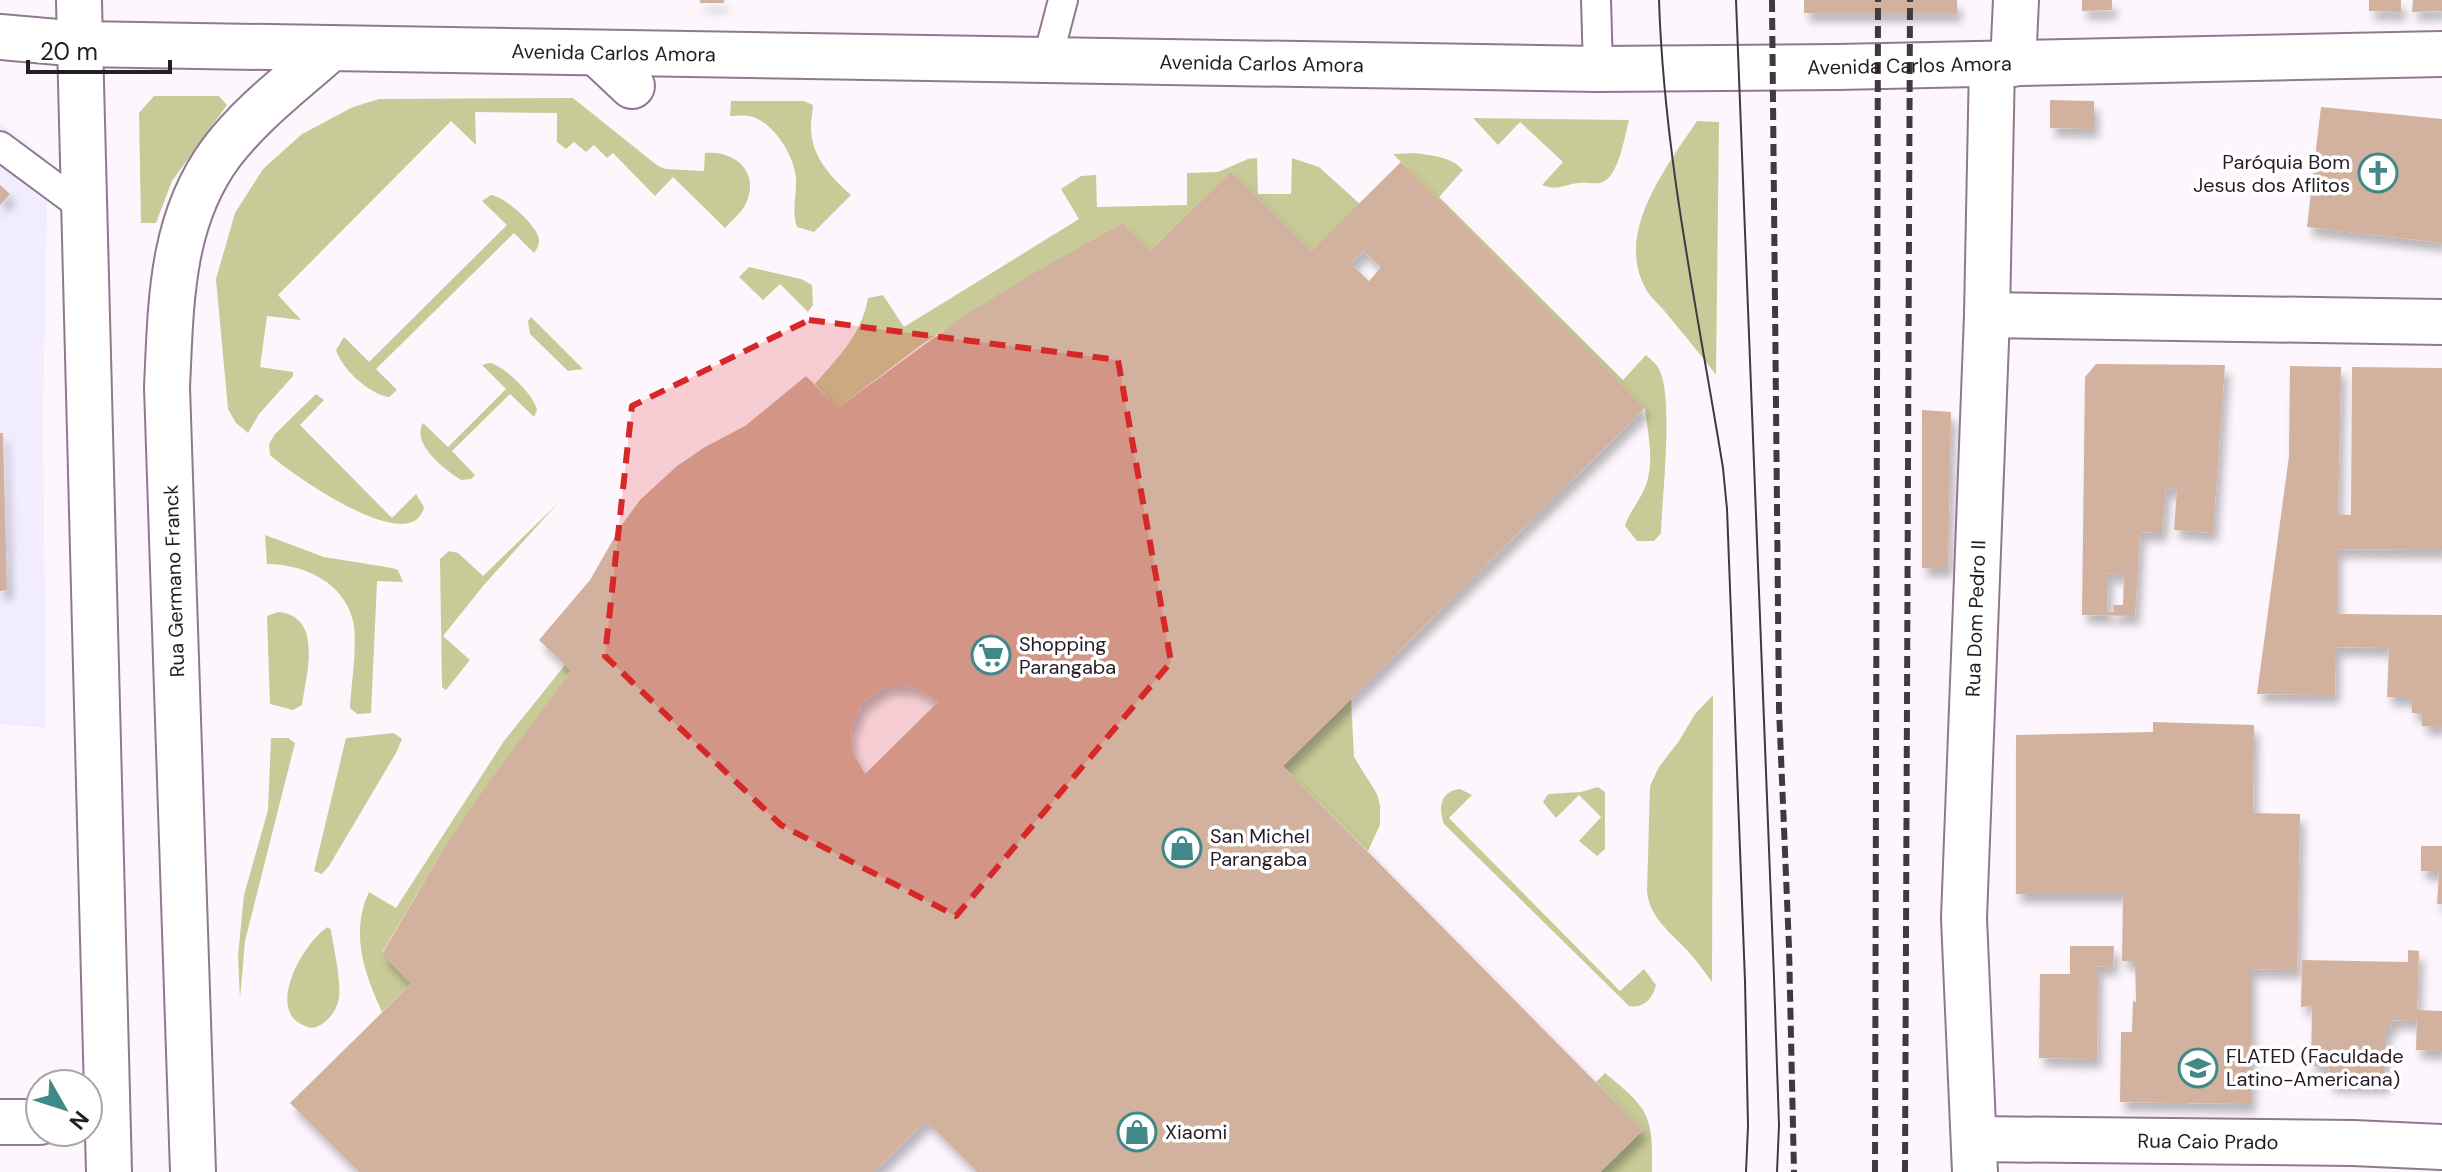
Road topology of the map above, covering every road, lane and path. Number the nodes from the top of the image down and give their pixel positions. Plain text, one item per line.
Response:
1 (79, 0) edge
2 (1063, 0) edge
3 (1596, 0) edge
4 (2016, 0) edge
5 (0, 37) edge
6 (80, 44) junction
7 (331, 48) junction
8 (2442, 54) edge
9 (1047, 61) junction
10 (2003, 64) junction
11 (1598, 69) junction
12 (0, 146) edge
13 (85, 209) junction
14 (1987, 315) junction
15 (2442, 322) edge
16 (97, 1068) edge
17 (0, 1122) edge
18 (24, 1122) edge
19 (2442, 1147) edge
20 (104, 1148) edge
21 (1975, 1156) edge
22 (109, 1172) edge
23 (193, 1172) edge

1 - 6 main road
2 - 9 lane
3 - 11 lane
4 - 10 main road, Rua Dom Pedro II
5 - 6 main road, Avenida Carlos Amora
6 - 7 main road, Avenida Carlos Amora
6 - 13 main road
7 - 9 main road, Avenida Carlos Amora
7 - 23 main road, Rua Germano Franck
8 - 10 main road, Avenida Carlos Amora
9 - 11 main road, Avenida Carlos Amora
10 - 11 main road, Avenida Carlos Amora
10 - 14 main road, Rua Dom Pedro II
12 - 13 lane
13 - 16 main road
14 - 15 main road
14 - 21 main road, Rua Dom Pedro II
17 - 18 main road
19 - 21 main road, Rua Caio Prado
20 - 22 main road

